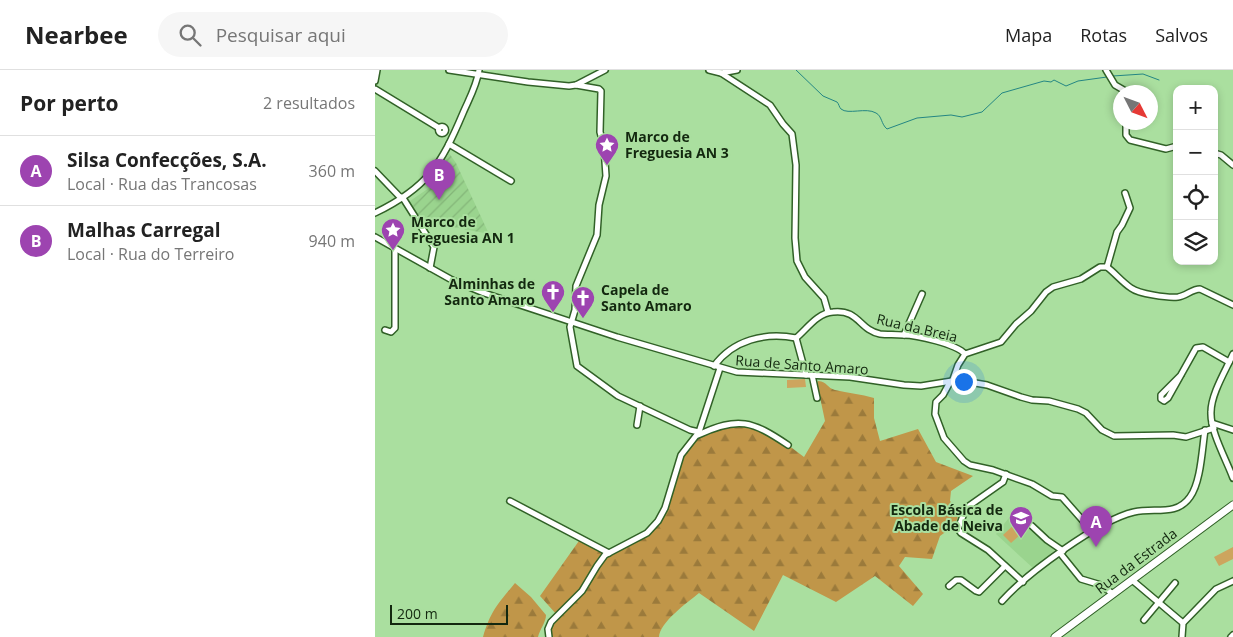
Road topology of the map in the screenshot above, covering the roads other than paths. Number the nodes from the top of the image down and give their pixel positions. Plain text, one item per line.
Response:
1 (377, 70) edge
2 (449, 70) edge
3 (605, 70) edge
4 (710, 70) edge
5 (737, 70) edge
6 (1106, 70) edge
7 (479, 73) edge
8 (721, 73) junction
9 (375, 81) edge
10 (1115, 85) edge
11 (576, 86) junction
12 (375, 89) edge
13 (439, 128) dead end
14 (1126, 130) edge
15 (449, 144) junction
16 (1173, 147) edge
17 (1218, 155) edge
18 (1233, 165) edge
19 (375, 171) edge
20 (511, 182) dead end
21 (1125, 193) dead end
22 (403, 198) junction
23 (375, 213) edge
24 (375, 237) edge
25 (395, 249) junction
26 (1107, 267) junction
27 (430, 268) junction
28 (922, 294) dead end
29 (1233, 305) edge
30 (828, 312) junction
31 (571, 323) junction
32 (385, 330) dead end
33 (904, 335) junction
34 (796, 338) junction
35 (727, 352) junction
36 (965, 354) junction
37 (1233, 354) edge
38 (1229, 362) junction
39 (713, 366) junction
40 (722, 369) junction
41 (809, 375) junction
42 (1181, 375) junction
43 (951, 382) junction
44 (817, 398) dead end
45 (640, 406) junction
46 (1233, 422) edge
47 (637, 425) dead end
48 (1213, 425) junction
49 (1231, 429) edge
50 (1205, 430) junction
51 (699, 433) junction
52 (789, 445) dead end
53 (1006, 474) junction
54 (1233, 478) edge
55 (510, 501) dead end
56 (1233, 506) edge
57 (1032, 526) dead end
58 (1095, 530) junction
59 (609, 552) junction
60 (1061, 552) junction
61 (1005, 566) junction
62 (1132, 580) junction
63 (1233, 581) edge
64 (1023, 582) junction
65 (1175, 583) dead end
66 (949, 586) dead end
67 (1113, 594) junction
68 (1002, 601) dead end
69 (1159, 602) junction
70 (1144, 620) dead end
71 (1183, 623) junction
72 (549, 637) edge
73 (1055, 637) edge
74 (1182, 637) edge

1 - 9 street
2 - 7 street
3 - 11 street
4 - 8 street
5 - 8 street
6 - 10 street
7 - 11 street
7 - 15 street
8 - 30 street
11 - 31 street
12 - 13 street
14 - 16 street
15 - 20 street
15 - 22 street
17 - 18 street
19 - 22 street
21 - 26 street
22 - 23 street
22 - 27 street
24 - 25 street, Rua de Santo Amaro
25 - 27 street, Rua de Santo Amaro
25 - 32 street
26 - 29 street
26 - 36 street
27 - 31 street, Rua de Santo Amaro
28 - 33 street
30 - 33 street, Rua da Breia
30 - 34 street
31 - 39 street, Rua de Santo Amaro
31 - 45 street
33 - 36 street, Rua da Breia
34 - 35 street
34 - 41 street
35 - 39 street
35 - 40 street
36 - 43 street
37 - 38 street
38 - 42 street
38 - 48 street
39 - 40 street, Rua de Santo Amaro
40 - 41 street, Rua de Santo Amaro
40 - 51 street
41 - 43 street, Rua de Santo Amaro
41 - 44 street
42 - 42 street
43 - 50 street, Rua de Santo Amaro
43 - 53 street
45 - 47 street
45 - 51 street
46 - 49 street
48 - 49 street
48 - 50 street, Rua de Santo Amaro
48 - 54 street
50 - 58 street
51 - 52 street
51 - 59 street
53 - 58 street
53 - 61 street
55 - 59 street
56 - 62 main road, Rua da Estrada
57 - 60 street
58 - 60 street
59 - 72 street
60 - 64 street
60 - 67 street
61 - 64 street
61 - 66 street
62 - 67 main road, Rua da Estrada
62 - 69 street
63 - 71 street
64 - 68 street
65 - 69 street
67 - 73 main road, Rua da Estrada
69 - 70 street
69 - 71 street
71 - 74 street

